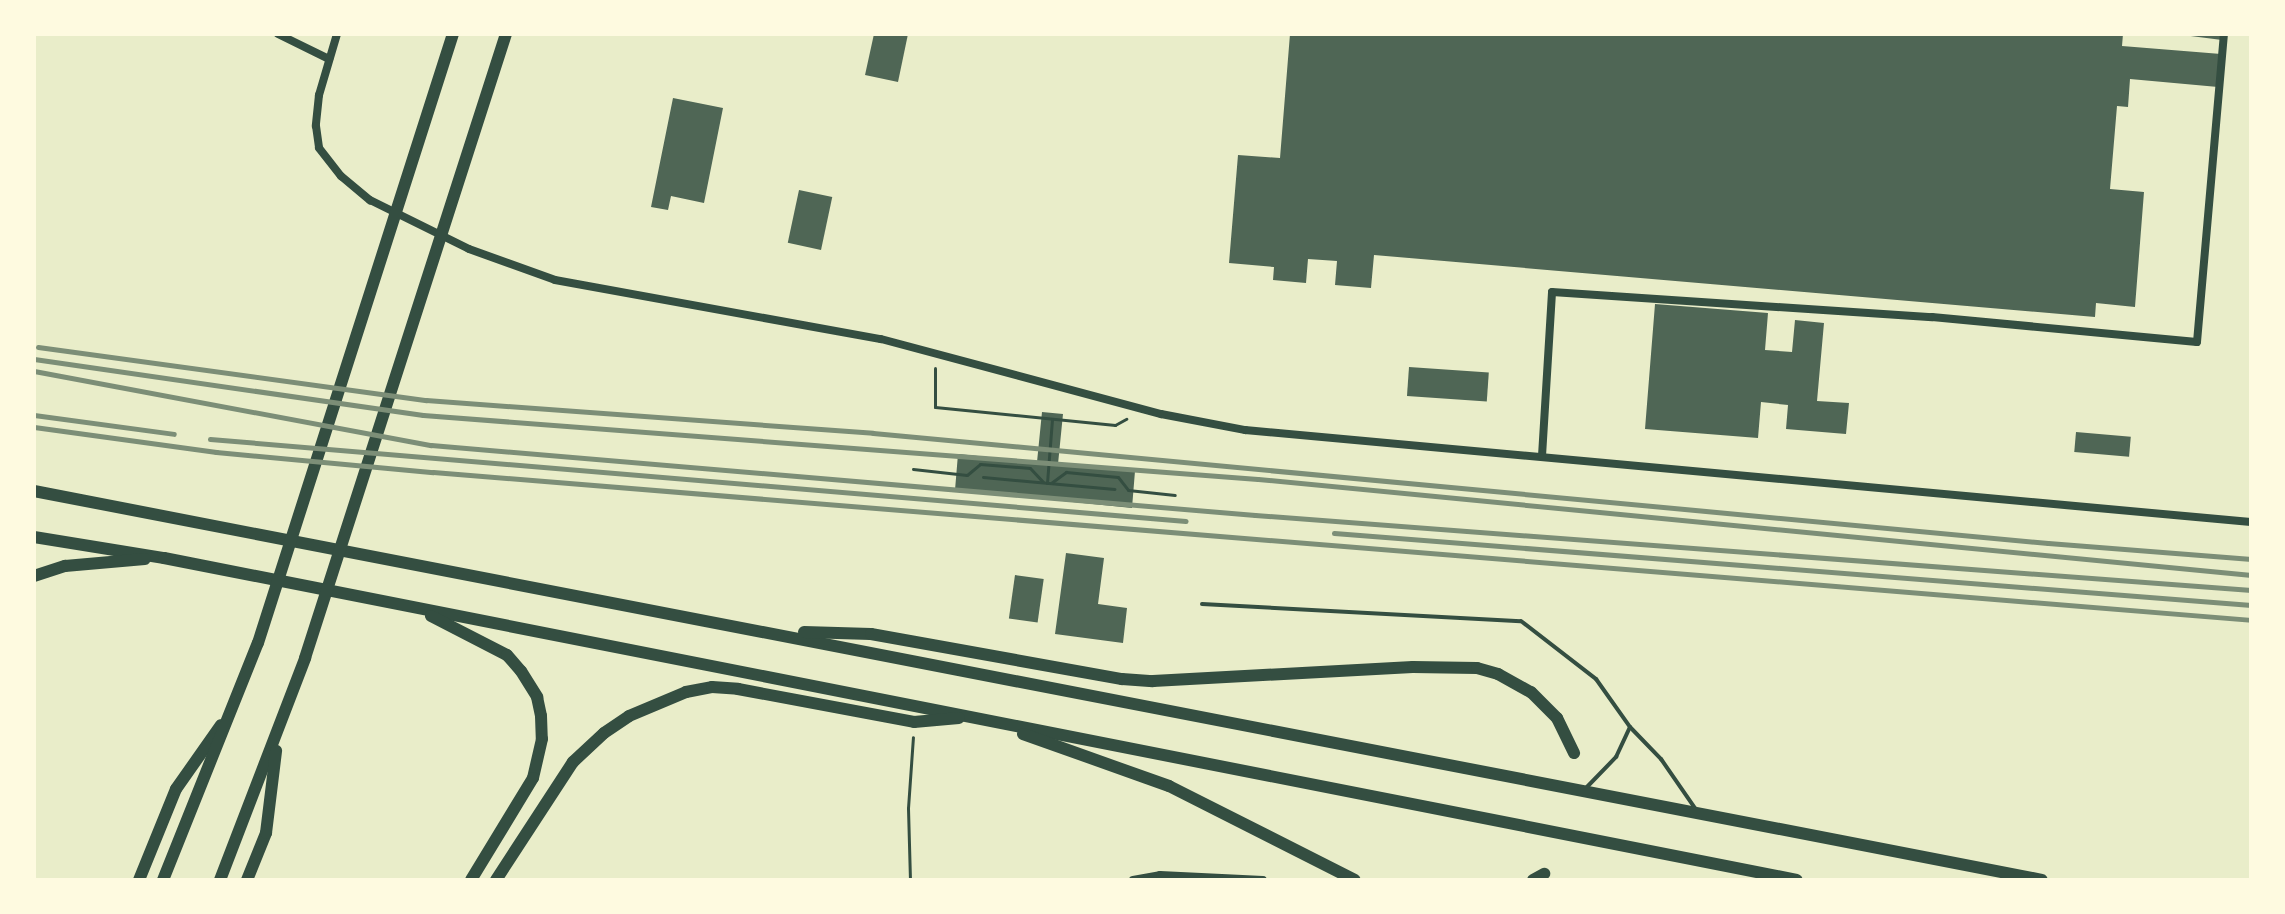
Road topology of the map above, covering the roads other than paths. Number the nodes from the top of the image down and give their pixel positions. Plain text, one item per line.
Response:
1 (278, 34) edge
2 (337, 34) edge
3 (453, 34) edge
4 (506, 34) edge
5 (2224, 34) edge
6 (329, 59) junction
7 (1542, 456) junction
8 (34, 491) edge
9 (2251, 522) edge
10 (34, 537) edge
11 (164, 558) junction
12 (34, 576) edge
13 (1202, 604) dead end
14 (413, 608) junction
15 (767, 631) junction
16 (234, 706) junction
17 (976, 717) junction
18 (1630, 727) junction
19 (278, 733) junction
20 (1574, 753) dead end
21 (1582, 793) junction
22 (1701, 816) junction
23 (139, 880) edge
24 (163, 880) edge
25 (220, 880) edge
26 (247, 880) edge
27 (471, 880) edge
28 (496, 880) edge
29 (1133, 880) edge
30 (1263, 880) edge
31 (1355, 880) edge
32 (1797, 880) edge
33 (2042, 880) edge

1 - 6 street
2 - 6 street
3 - 16 main road
4 - 19 main road
5 - 7 street
6 - 7 street
7 - 9 street
8 - 15 main road
10 - 11 main road
11 - 12 main road
11 - 14 main road
13 - 18 lane
14 - 17 main road
14 - 27 main road
15 - 20 main road
15 - 21 main road
16 - 23 main road
16 - 24 main road
17 - 28 main road
17 - 31 main road
17 - 32 main road
18 - 21 lane
18 - 22 lane
19 - 25 main road
19 - 26 main road
21 - 22 main road
22 - 33 main road
29 - 30 street

